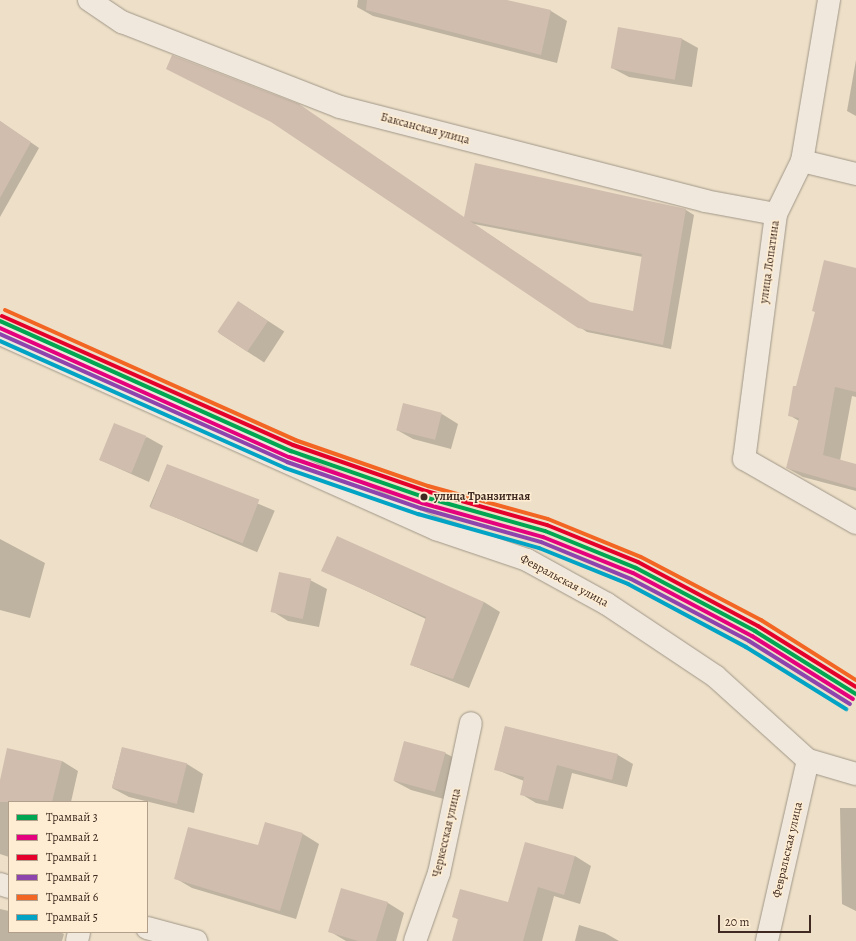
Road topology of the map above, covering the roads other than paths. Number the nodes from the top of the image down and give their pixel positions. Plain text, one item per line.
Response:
1 (90, 0) edge
2 (829, 0) edge
3 (802, 161) junction
4 (856, 174) edge
5 (776, 214) junction
6 (0, 334) edge
7 (856, 523) edge
8 (471, 723) dead end
9 (808, 760) junction
10 (856, 774) edge
11 (148, 928) edge
12 (196, 941) edge
13 (415, 941) edge
14 (767, 941) edge

1 - 5 street, Баксанская улица
2 - 3 street, улица Лопатина
3 - 4 street
3 - 5 street, улица Лопатина
5 - 7 street, улица Лопатина
6 - 9 street, Февральская улица
8 - 13 street, Черкесская улица
9 - 10 street, Февральская улица
9 - 14 street, Февральская улица
11 - 12 street

